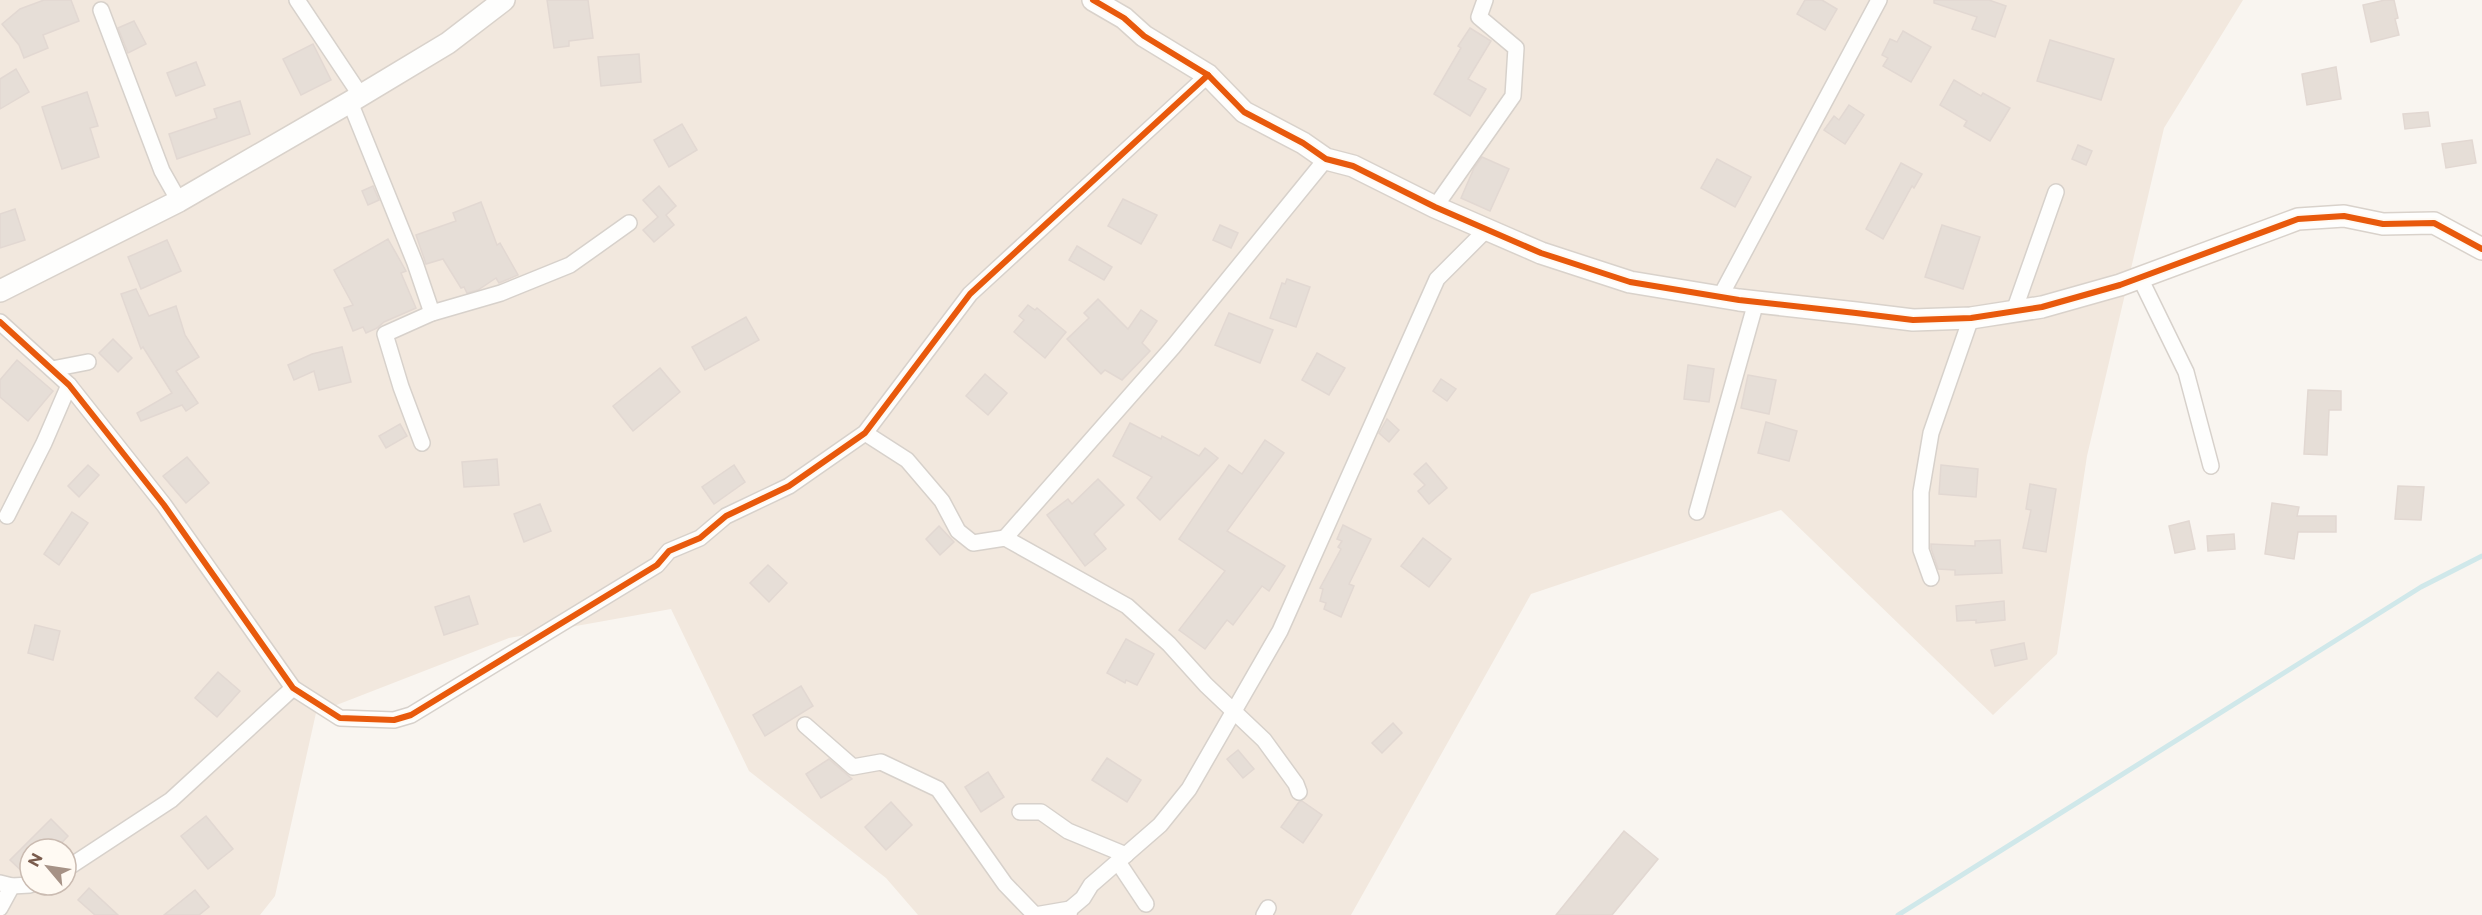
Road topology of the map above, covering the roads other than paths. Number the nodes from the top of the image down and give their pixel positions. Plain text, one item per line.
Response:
1 (297, 0) edge
2 (1093, 0) edge
3 (1485, 0) edge
4 (1879, 0) edge
5 (498, 2) edge
6 (100, 10) dead end
7 (1208, 75) junction
8 (356, 99) junction
9 (1326, 159) junction
10 (2056, 192) dead end
11 (179, 201) junction
12 (1435, 207) junction
13 (628, 224) dead end
14 (1487, 229) junction
15 (2482, 249) edge
16 (2140, 278) junction
17 (2, 285) edge
18 (1720, 297) junction
19 (1756, 302) junction
20 (2014, 311) junction
21 (432, 313) junction
22 (1971, 318) junction
23 (0, 322) edge
24 (88, 362) dead end
25 (52, 369) junction
26 (69, 385) junction
27 (865, 433) junction
28 (422, 443) dead end
29 (2211, 466) dead end
30 (1696, 512) dead end
31 (7, 516) dead end
32 (1005, 538) junction
33 (1931, 578) dead end
34 (293, 688) junction
35 (1233, 711) junction
36 (805, 725) dead end
37 (1299, 792) dead end
38 (1020, 812) dead end
39 (1122, 859) junction
40 (78, 861) edge
41 (6, 884) edge
42 (1146, 904) dead end
43 (0, 908) edge
44 (1069, 912) edge

1 - 8 street
2 - 7 street
3 - 12 street
4 - 18 street
5 - 8 street
6 - 11 street
7 - 9 street
7 - 27 street
8 - 11 street
8 - 21 street
9 - 12 street
9 - 32 street
10 - 20 street
11 - 17 street
12 - 14 street
13 - 21 street
14 - 18 street
14 - 35 street
15 - 16 street
16 - 20 street
16 - 29 street
18 - 19 street
19 - 22 street
19 - 30 street
20 - 22 street
21 - 28 street
22 - 33 street
23 - 25 street
24 - 25 street
25 - 26 street
26 - 31 street
26 - 34 street
27 - 32 street
27 - 34 street
32 - 35 street
34 - 40 street
35 - 37 street
35 - 39 street
36 - 44 street
38 - 39 street
39 - 42 street
39 - 44 street
41 - 43 street

